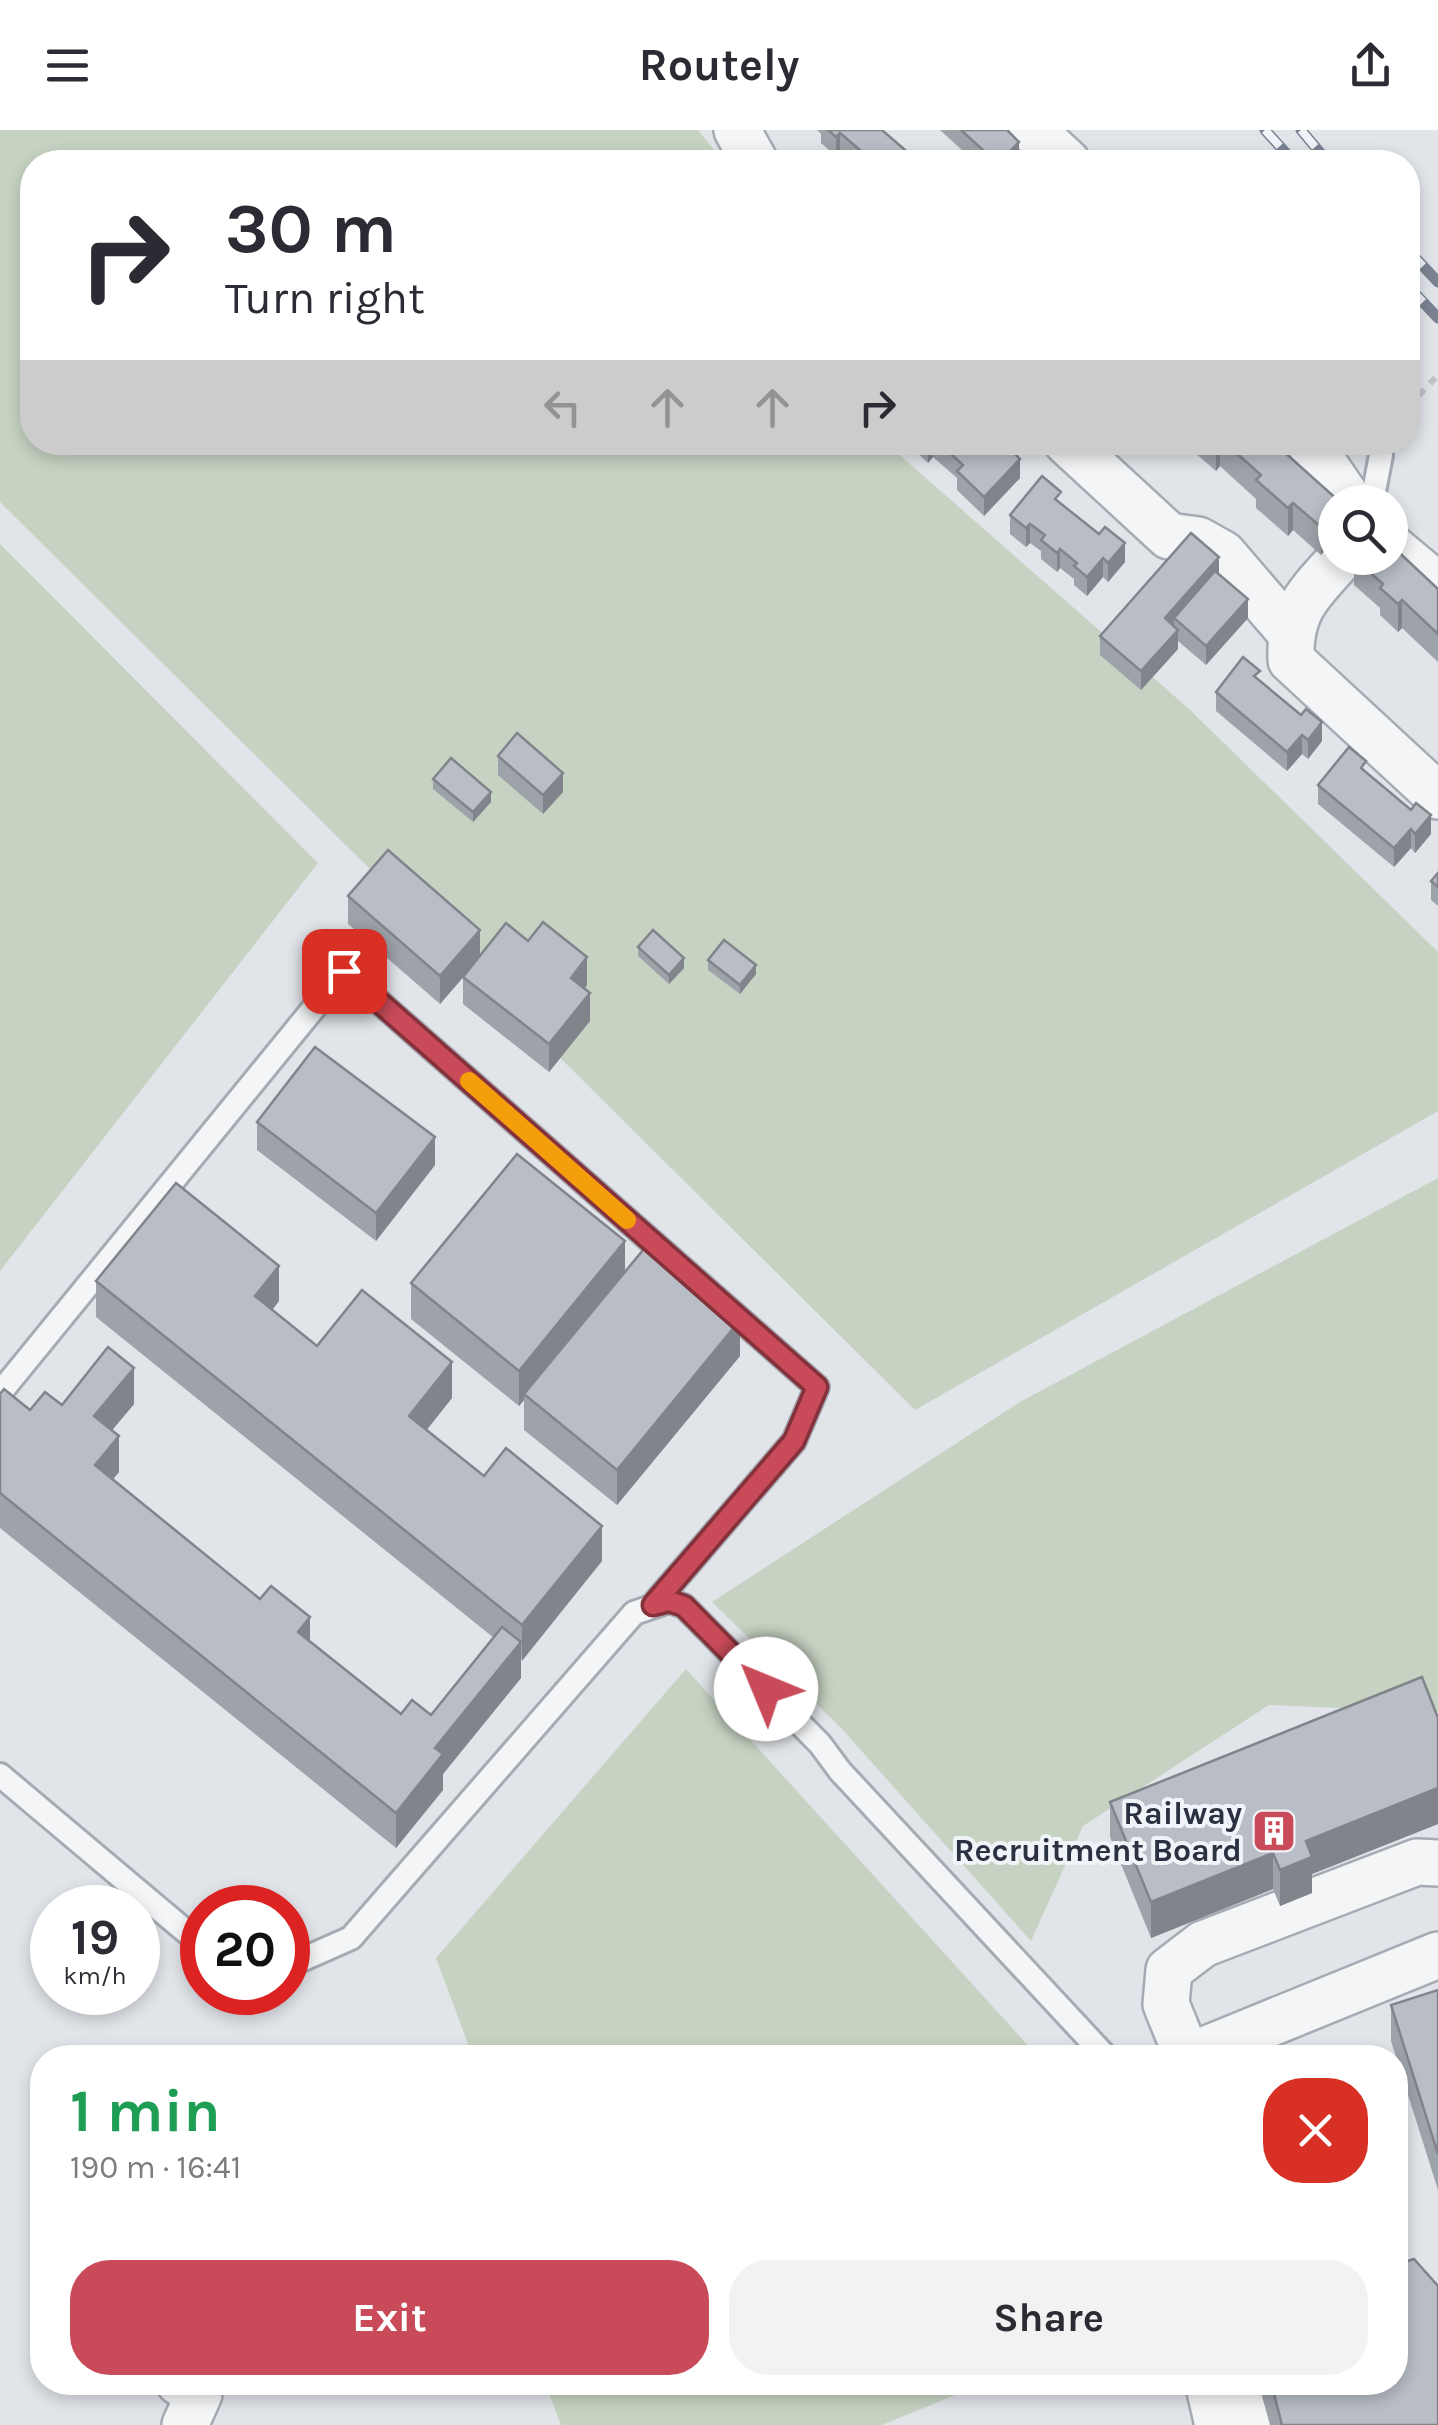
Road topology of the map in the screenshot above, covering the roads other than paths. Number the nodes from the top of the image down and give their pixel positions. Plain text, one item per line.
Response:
1 (1098, 455) edge
2 (1318, 455) edge
3 (1380, 455) dead end
4 (1338, 485) edge
5 (1375, 485) edge
6 (1408, 561) edge
7 (1326, 575) edge
8 (1438, 586) edge
9 (1290, 632) junction
10 (1438, 796) edge
11 (0, 1393) edge
12 (653, 1605) junction
13 (0, 1775) edge
14 (1438, 1864) edge
15 (180, 1926) edge
16 (310, 1956) edge
17 (1438, 1956) edge
18 (1096, 2045) edge
19 (1181, 2045) edge
20 (1216, 2045) edge
21 (199, 2395) edge
22 (1211, 2395) edge
23 (1253, 2395) edge
24 (185, 2425) edge
25 (1218, 2425) edge
26 (1261, 2425) edge

1 - 9 street
2 - 4 street
3 - 5 lane
6 - 8 street
7 - 9 street
9 - 10 street
11 - 12 lane
12 - 16 lane
12 - 18 lane
13 - 15 lane
14 - 19 street
17 - 20 street
21 - 24 street
22 - 25 street
23 - 26 street

